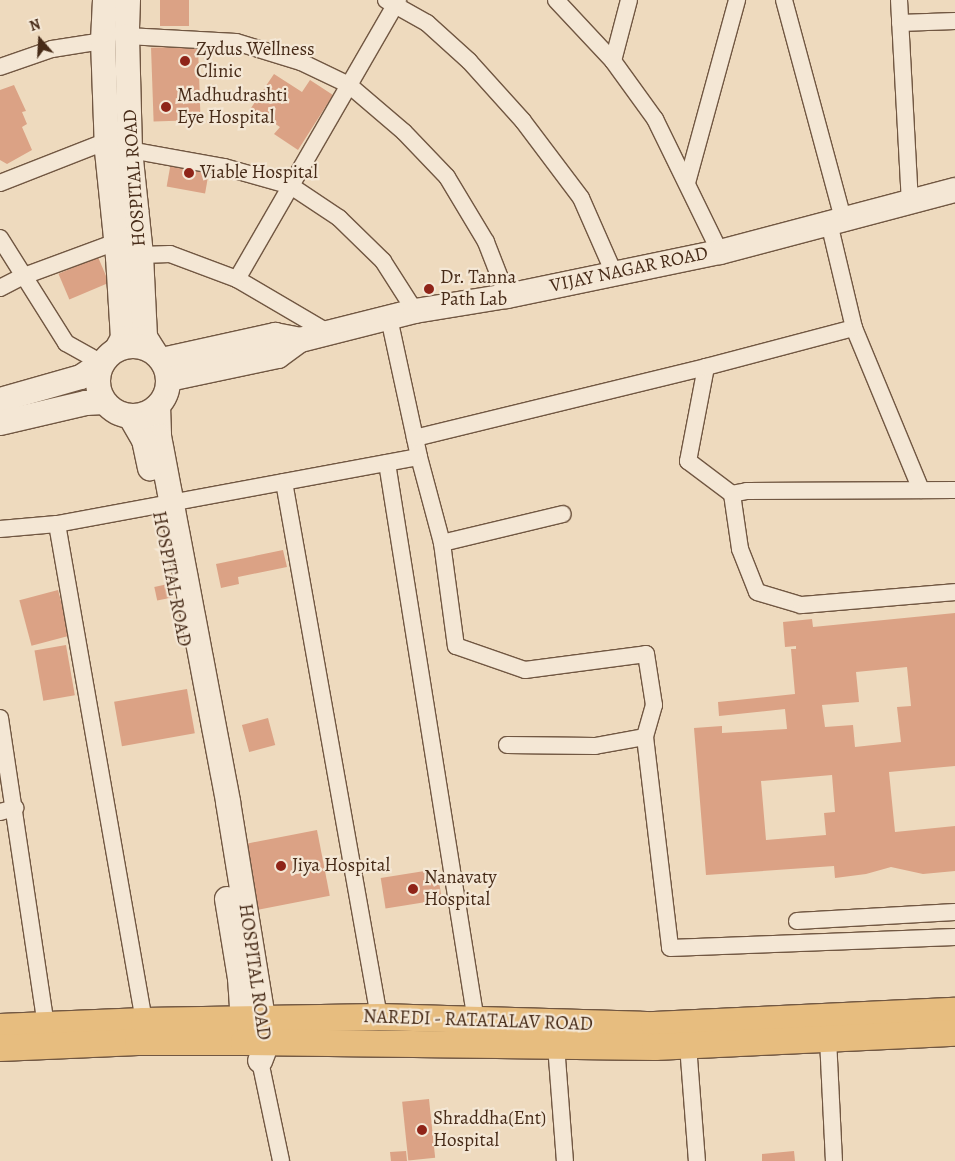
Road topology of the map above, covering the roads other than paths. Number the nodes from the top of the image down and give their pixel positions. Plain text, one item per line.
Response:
1 (105, 0) edge
2 (128, 0) edge
3 (556, 0) edge
4 (629, 0) edge
5 (737, 0) edge
6 (784, 0) edge
7 (899, 0) edge
8 (393, 2) edge
9 (955, 21) edge
10 (900, 23) junction
11 (127, 36) junction
12 (103, 41) junction
13 (613, 61) junction
14 (0, 67) edge
15 (349, 85) junction
16 (107, 141) junction
17 (130, 150) junction
18 (0, 183) edge
19 (687, 183) junction
20 (291, 186) junction
21 (955, 190) edge
22 (910, 201) junction
23 (836, 221) junction
24 (0, 238) edge
25 (116, 242) junction
26 (720, 252) junction
27 (141, 255) junction
28 (614, 273) junction
29 (24, 276) junction
30 (237, 279) junction
31 (0, 288) edge
32 (506, 296) junction
33 (415, 311) junction
34 (389, 318) junction
35 (854, 328) junction
36 (329, 333) junction
37 (110, 356) junction
38 (162, 364) junction
39 (706, 368) junction
40 (0, 400) edge
41 (104, 402) junction
42 (158, 406) junction
43 (130, 416) junction
44 (0, 423) edge
45 (415, 438) junction
46 (419, 457) junction
47 (387, 462) junction
48 (284, 482) junction
49 (921, 490) junction
50 (955, 490) edge
51 (732, 494) junction
52 (165, 504) junction
53 (563, 514) dead end
54 (57, 524) junction
55 (0, 530) edge
56 (442, 543) junction
57 (955, 592) edge
58 (0, 718) edge
59 (645, 737) junction
60 (507, 745) dead end
61 (7, 810) edge
62 (955, 912) edge
63 (798, 921) dead end
64 (955, 938) edge
65 (955, 1011) edge
66 (379, 1017) junction
67 (144, 1021) junction
68 (476, 1021) junction
69 (46, 1025) junction
70 (0, 1026) edge
71 (955, 1033) edge
72 (255, 1037) junction
73 (828, 1039) junction
74 (556, 1045) junction
75 (688, 1045) junction
76 (0, 1048) edge
77 (281, 1161) edge
78 (565, 1161) edge
79 (697, 1161) edge
80 (834, 1161) edge

1 - 12 street, HOSPITAL ROAD
2 - 11 street, HOSPITAL ROAD
3 - 13 street
4 - 13 street
5 - 19 street
6 - 23 street
7 - 10 street
8 - 15 street
8 - 28 street
9 - 10 street
10 - 22 street
11 - 15 street
11 - 17 street, HOSPITAL ROAD
12 - 14 street
12 - 16 street, HOSPITAL ROAD
13 - 19 street
15 - 20 street
15 - 32 street
16 - 18 street
16 - 25 street, HOSPITAL ROAD
17 - 20 street
17 - 27 street, HOSPITAL ROAD
19 - 26 street
20 - 30 street
20 - 33 street
21 - 22 street, VIJAY NAGAR ROAD
22 - 23 street, VIJAY NAGAR ROAD
23 - 26 street, VIJAY NAGAR ROAD
23 - 35 street
24 - 29 street
25 - 29 street
25 - 37 street, HOSPITAL ROAD
26 - 28 street, VIJAY NAGAR ROAD
27 - 30 street
27 - 38 street, HOSPITAL ROAD
28 - 32 street, VIJAY NAGAR ROAD
29 - 31 street
29 - 37 street
30 - 36 street
32 - 33 street, VIJAY NAGAR ROAD
33 - 34 street, VIJAY NAGAR ROAD
34 - 36 street, VIJAY NAGAR ROAD
34 - 45 street
35 - 39 street
35 - 49 street
36 - 38 street, VIJAY NAGAR ROAD
37 - 38 street
37 - 40 street
37 - 41 street
38 - 42 street
39 - 45 street
39 - 51 street
41 - 43 street
41 - 44 street
42 - 43 street
42 - 52 street, HOSPITAL ROAD
43 - 52 street, HOSPITAL ROAD
45 - 46 street
46 - 47 street
46 - 56 street
47 - 48 street
47 - 68 street
48 - 52 street
48 - 66 street
49 - 50 street
49 - 51 street
51 - 57 street
52 - 54 street
52 - 72 street, HOSPITAL ROAD
53 - 56 street
54 - 55 street
54 - 67 street
56 - 59 street
58 - 61 street
59 - 60 street
59 - 64 street
61 - 69 street
62 - 63 street
65 - 68 main road, NAREDI - RATATALAV ROAD
66 - 68 main road, NAREDI - RATATALAV ROAD
66 - 72 main road, NAREDI - RATATALAV ROAD
67 - 69 main road, NAREDI - RATATALAV ROAD
67 - 72 main road, NAREDI - RATATALAV ROAD
69 - 70 main road, NAREDI - RATATALAV ROAD
71 - 73 main road, NAREDI - RATATALAV ROAD
72 - 74 main road, NAREDI - RATATALAV ROAD
72 - 76 main road, NAREDI - RATATALAV ROAD
72 - 77 street
73 - 75 main road, NAREDI - RATATALAV ROAD
73 - 80 street
74 - 75 main road, NAREDI - RATATALAV ROAD
74 - 78 street
75 - 79 street

